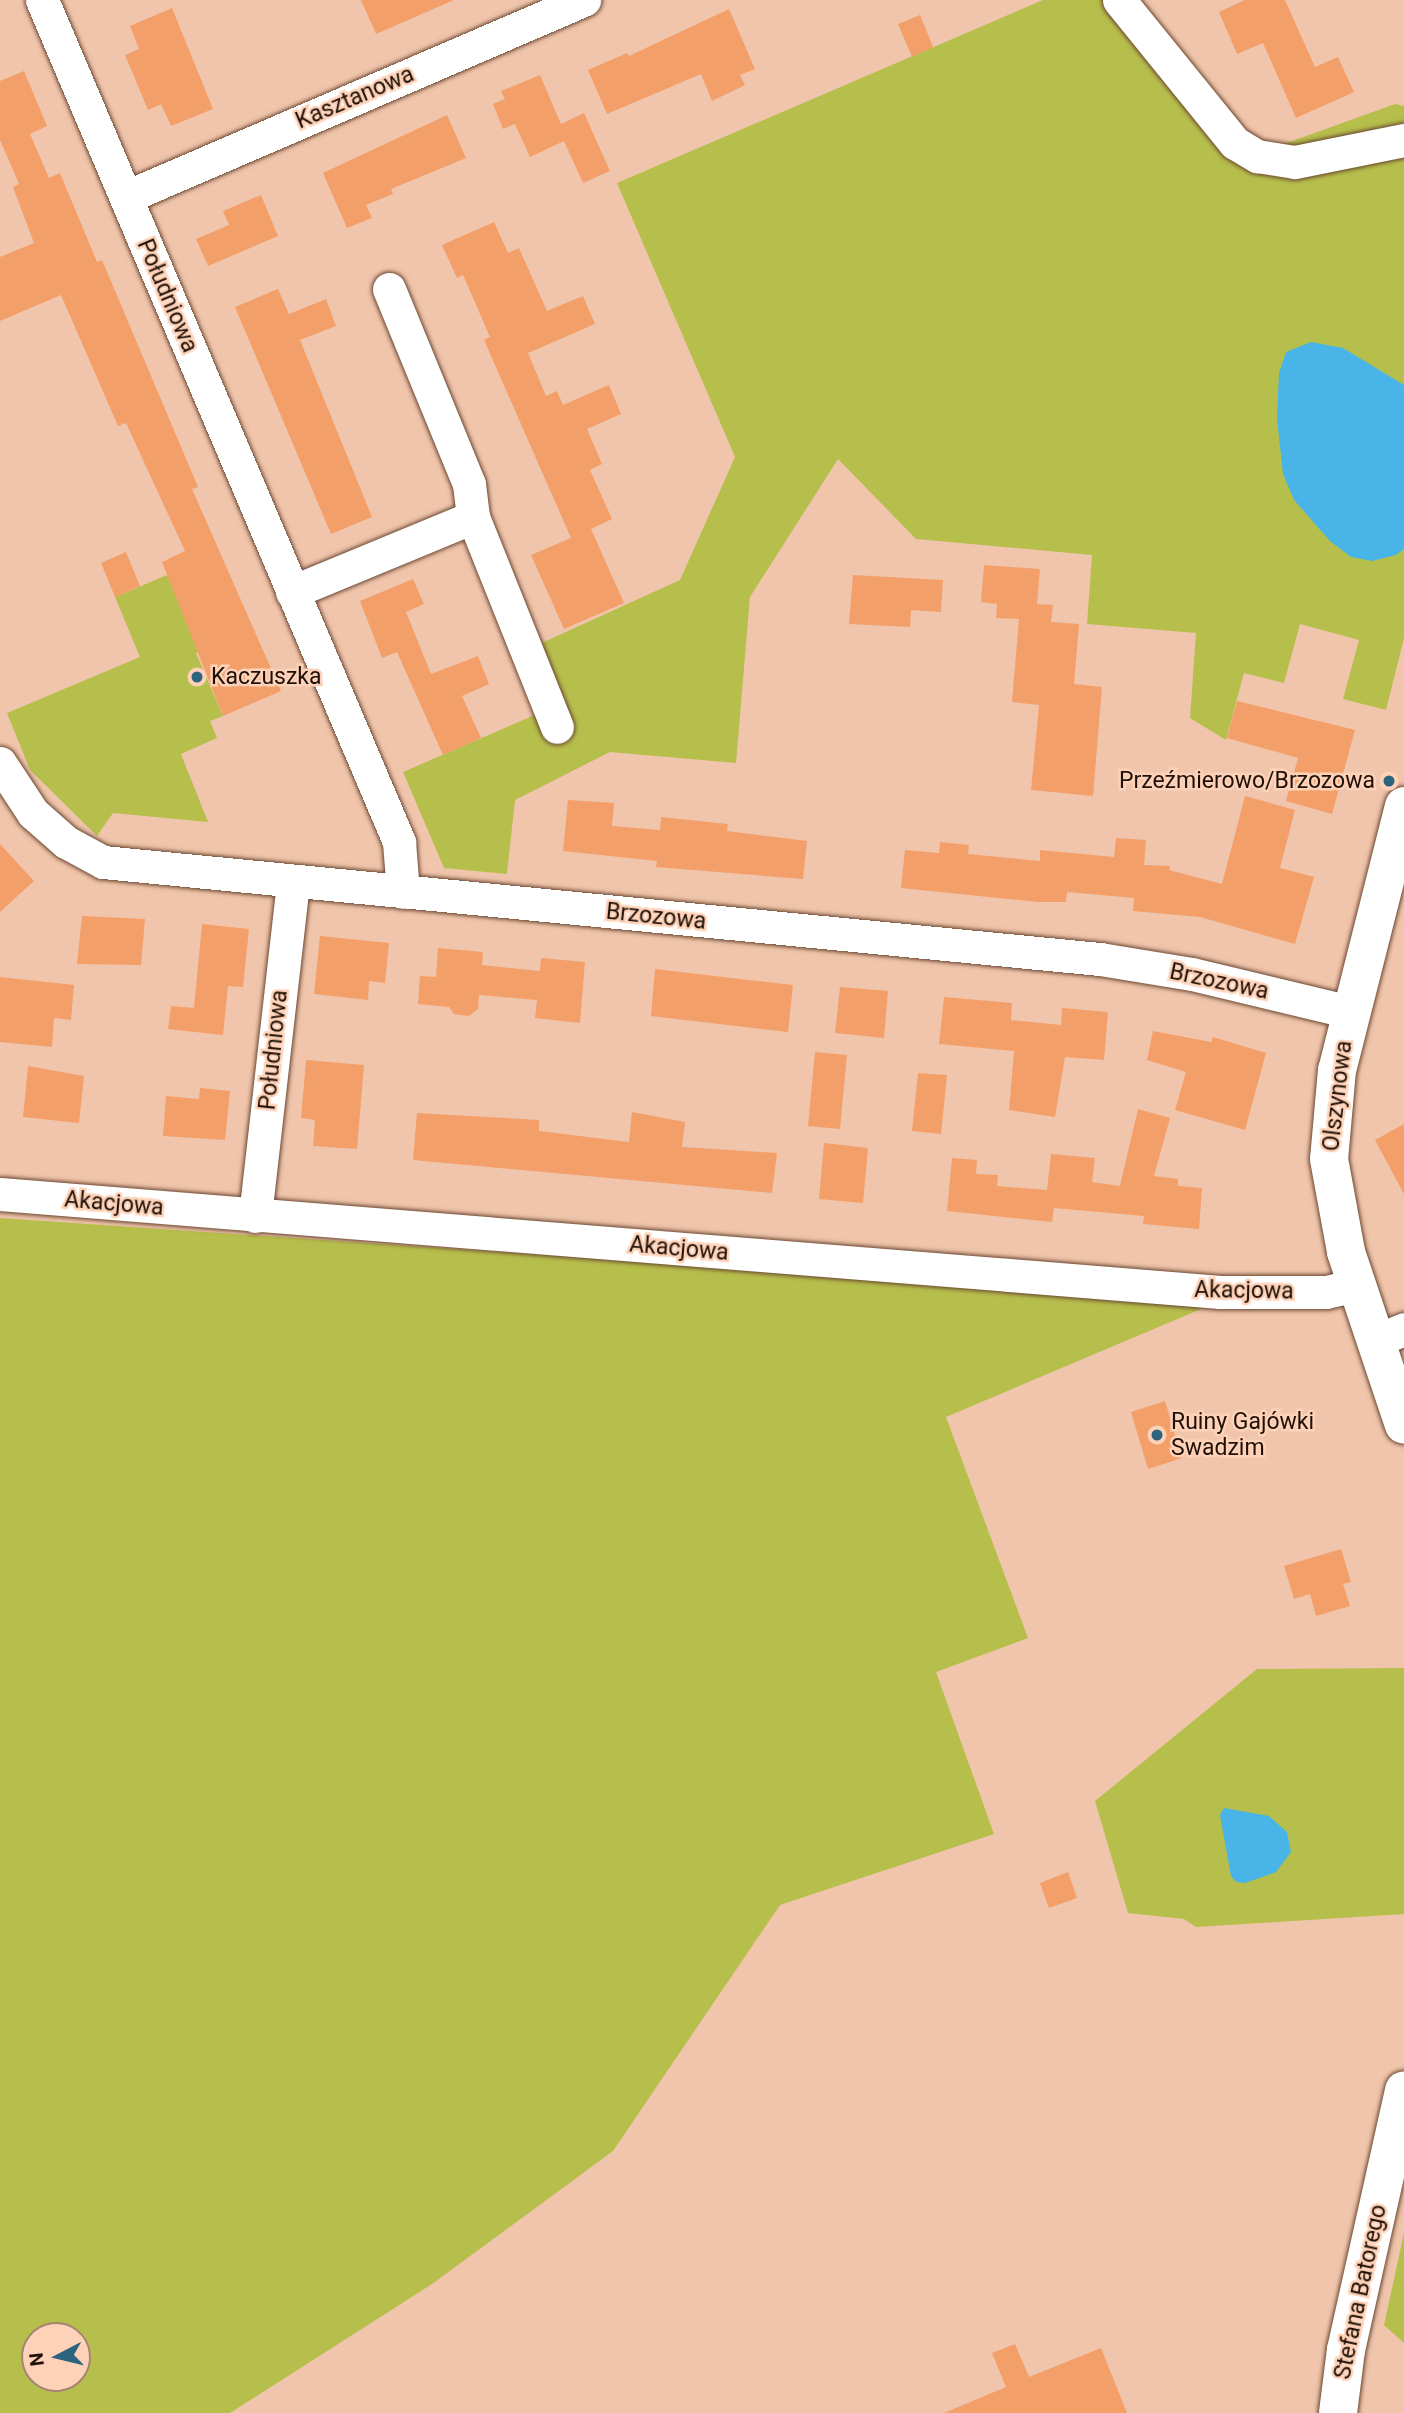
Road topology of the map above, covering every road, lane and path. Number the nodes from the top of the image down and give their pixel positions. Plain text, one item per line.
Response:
1 (42, 0) edge
2 (584, 0) edge
3 (1119, 0) edge
4 (1404, 140) edge
5 (125, 197) junction
6 (389, 289) dead end
7 (473, 517) junction
8 (292, 592) junction
9 (557, 727) dead end
10 (0, 763) edge
11 (1404, 806) edge
12 (293, 883) junction
13 (403, 892) junction
14 (1350, 1012) junction
15 (0, 1194) edge
16 (255, 1216) junction
17 (1357, 1285) junction
18 (1390, 1335) edge
19 (1404, 1425) edge
20 (1404, 2090) edge
21 (1338, 2413) edge

1 - 5 street, Południowa
2 - 5 street, Kasztanowa
3 - 4 street
5 - 8 street, Południowa
6 - 7 street
7 - 8 street
7 - 9 street
8 - 13 street, Południowa
10 - 12 street, Brzozowa
11 - 14 street, Olszynowa
12 - 13 street, Brzozowa
12 - 16 street, Południowa
13 - 14 street, Brzozowa
14 - 17 street, Olszynowa
15 - 16 street, Akacjowa
16 - 17 street, Akacjowa
17 - 18 street, Olszynowa
18 - 19 street, Olszynowa
20 - 21 street, Stefana Batorego

